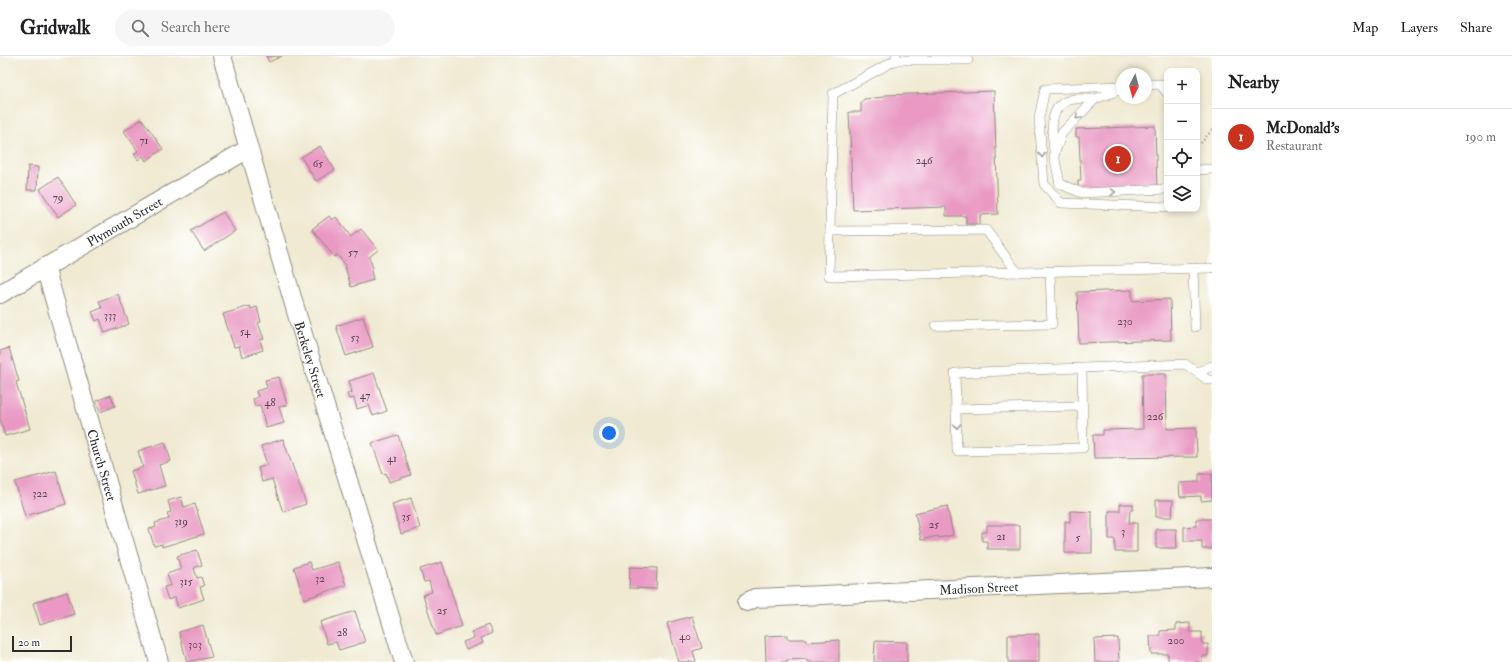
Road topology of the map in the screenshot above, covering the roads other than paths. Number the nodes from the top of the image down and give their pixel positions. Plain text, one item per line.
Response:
1 (222, 56) edge
2 (896, 58) edge
3 (968, 60) dead end
4 (1152, 85) edge
5 (1116, 86) edge
6 (1164, 89) edge
7 (1116, 91) edge
8 (1095, 99) junction
9 (248, 149) junction
10 (1054, 154) junction
11 (1212, 169) edge
12 (1200, 170) edge
13 (1164, 189) edge
14 (1164, 207) edge
15 (830, 232) junction
16 (46, 267) junction
17 (1193, 268) junction
18 (1212, 268) edge
19 (1050, 271) junction
20 (1017, 272) junction
21 (0, 294) edge
22 (936, 326) dead end
23 (1195, 327) dead end
24 (1212, 366) edge
25 (1082, 368) junction
26 (1198, 372) junction
27 (1212, 380) edge
28 (1082, 406) junction
29 (956, 409) junction
30 (1212, 577) edge
31 (747, 602) dead end
32 (159, 662) edge
33 (404, 662) edge

1 - 9 street, Berkeley Street
2 - 3 lane
2 - 15 lane
4 - 6 lane
5 -> 14 lane
7 - 8 lane
8 -> 10 lane
8 - 10 lane
9 - 16 street, Plymouth Street
9 - 33 street, Berkeley Street
10 -> 13 lane
11 - 12 lane
15 - 20 lane
15 - 20 lane
16 - 21 street, Plymouth Street
16 - 32 street, Church Street
17 - 18 lane
17 - 19 lane
17 - 23 lane
19 - 20 lane
19 - 22 lane
24 - 26 lane
25 - 26 lane
25 - 28 lane
25 - 29 lane
26 - 27 lane
28 - 29 lane
29 -> 28 lane
30 - 31 street, Madison Street

